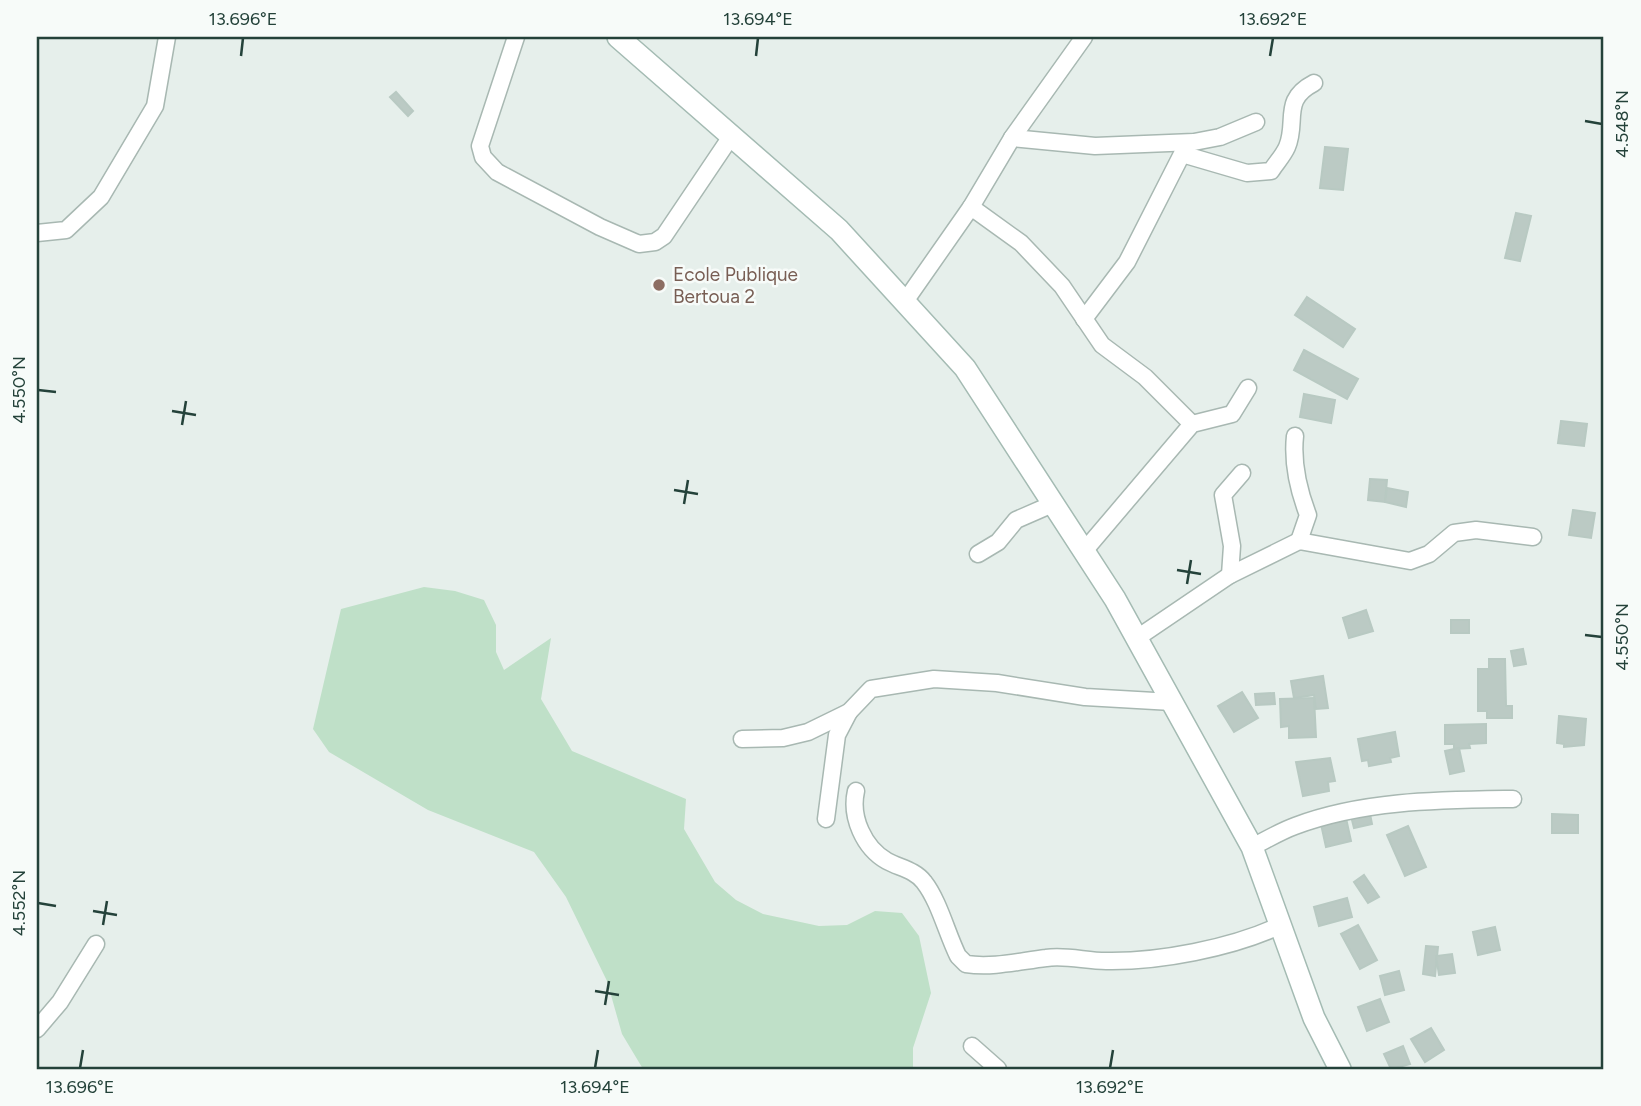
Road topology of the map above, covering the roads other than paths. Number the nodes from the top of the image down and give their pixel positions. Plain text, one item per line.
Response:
1 (167, 37) edge
2 (516, 37) edge
3 (618, 37) edge
4 (1084, 37) edge
5 (1314, 83) dead end
6 (1256, 122) dead end
7 (732, 135) junction
8 (1012, 138) junction
9 (971, 206) junction
10 (37, 233) edge
11 (906, 300) junction
12 (1084, 319) junction
13 (1248, 388) dead end
14 (1192, 424) junction
15 (1295, 436) dead end
16 (1241, 473) dead end
17 (1055, 503) junction
18 (1533, 537) dead end
19 (1299, 541) junction
20 (1085, 550) junction
21 (978, 554) dead end
22 (1230, 575) junction
23 (1137, 638) junction
24 (1172, 702) junction
25 (849, 712) junction
26 (742, 739) dead end
27 (856, 791) dead end
28 (1513, 799) dead end
29 (826, 820) dead end
30 (1252, 847) junction
31 (1279, 926) junction
32 (96, 944) dead end
33 (37, 1028) edge
34 (972, 1046) dead end
35 (998, 1069) edge
36 (1340, 1069) edge

1 - 10 street
2 - 7 street
3 - 7 street
4 - 8 street
5 - 12 street
6 - 8 street
7 - 11 street
8 - 9 street
9 - 11 street
9 - 12 street
11 - 17 street
12 - 14 street
13 - 14 street
14 - 20 street
15 - 19 street
16 - 22 street
17 - 20 street
17 - 21 street
18 - 19 street
19 - 22 street
20 - 23 street
22 - 23 street
23 - 24 street
24 - 25 street
24 - 30 street
25 - 26 street
25 - 29 street
27 - 31 street
28 - 30 street
30 - 31 street
31 - 36 street
32 - 33 street
34 - 35 street

